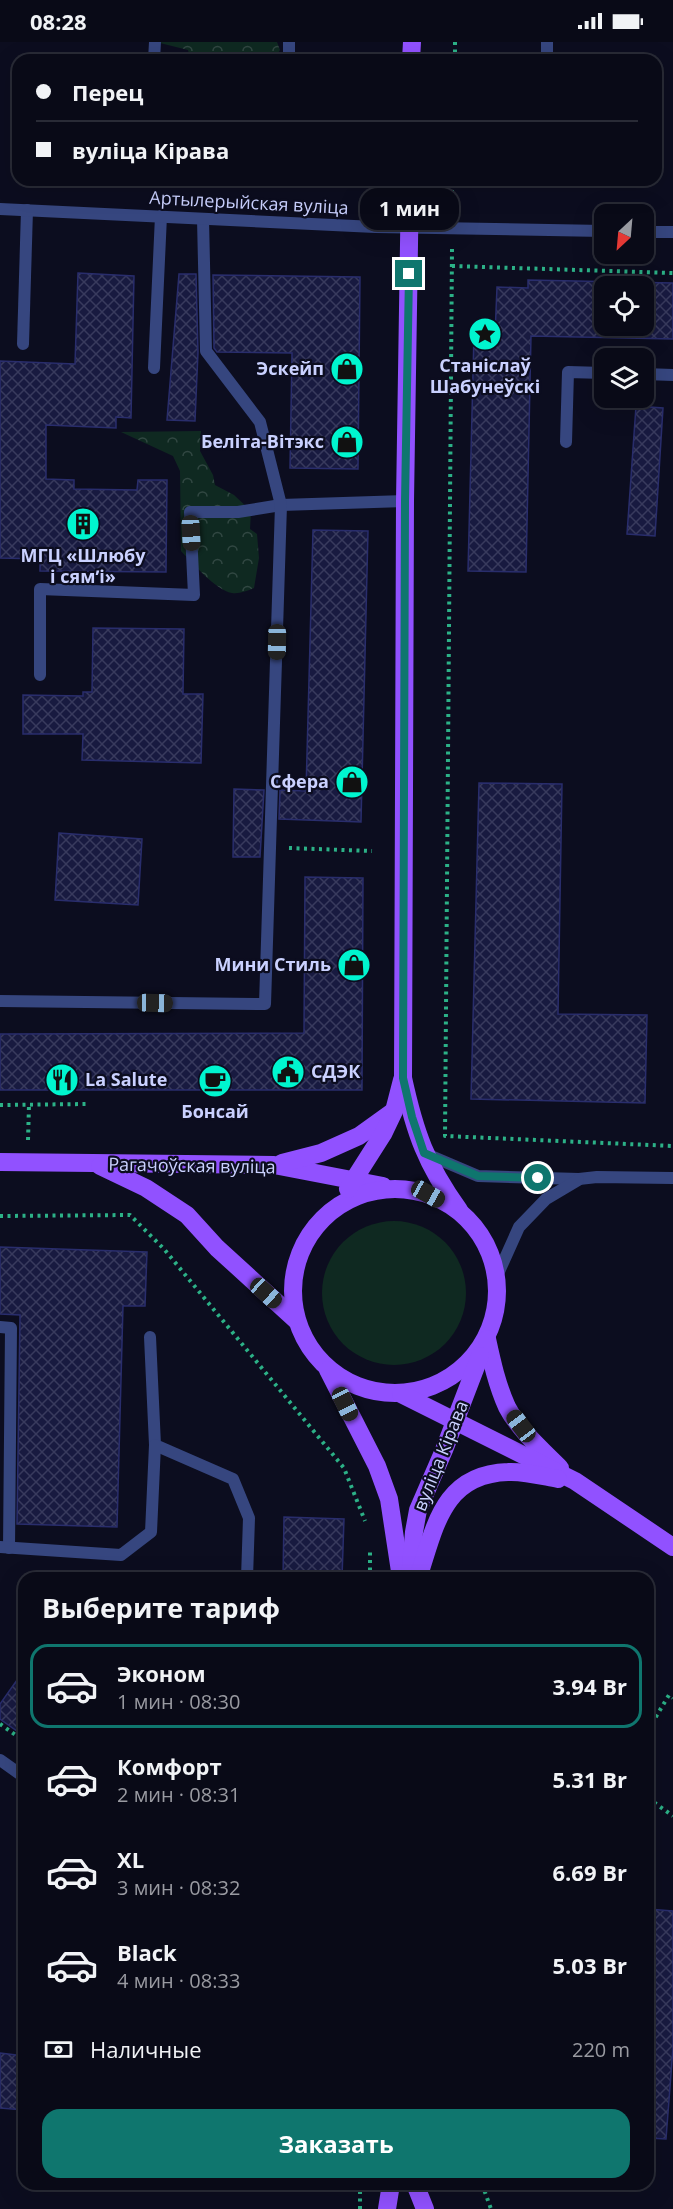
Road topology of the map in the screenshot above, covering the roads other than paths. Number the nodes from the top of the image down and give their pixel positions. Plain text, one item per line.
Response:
1 (410, 186) edge
2 (0, 209) edge
3 (27, 210) junction
4 (161, 216) junction
5 (203, 219) junction
6 (410, 228) junction
7 (594, 231) edge
8 (654, 232) edge
9 (673, 232) edge
10 (23, 344) dead end
11 (154, 368) dead end
12 (594, 373) edge
13 (654, 374) edge
14 (673, 375) edge
15 (566, 442) dead end
16 (405, 501) junction
17 (281, 505) junction
18 (40, 675) dead end
19 (0, 1001) edge
20 (403, 1078) junction
21 (394, 1111) junction
22 (424, 1153) junction
23 (0, 1162) edge
24 (96, 1164) junction
25 (274, 1166) junction
26 (354, 1179) junction
27 (579, 1179) junction
28 (673, 1179) edge
29 (393, 1188) junction
30 (338, 1206) junction
31 (459, 1210) junction
32 (497, 1276) junction
33 (296, 1320) junction
34 (0, 1328) edge
35 (150, 1337) dead end
36 (487, 1338) junction
37 (328, 1370) junction
38 (401, 1394) junction
39 (455, 1422) junction
40 (155, 1445) junction
41 (575, 1481) junction
42 (4, 1547) edge
43 (673, 1547) edge
44 (247, 1572) edge
45 (400, 1572) edge
46 (411, 1572) edge
47 (420, 1572) edge
48 (0, 1760) edge
49 (18, 1773) edge
50 (390, 2190) edge
51 (414, 2190) edge
52 (417, 2190) edge
53 (387, 2209) edge
54 (413, 2209) edge
55 (425, 2209) edge

1 - 6 main road
2 - 3 street, Артылерыйская вуліца
3 - 4 street, Артылерыйская вуліца
3 - 10 street
4 - 5 street, Артылерыйская вуліца
4 - 11 street
5 - 6 street, Артылерыйская вуліца
5 - 17 street
6 - 7 street, Артылерыйская вуліца
6 - 16 main road
8 - 9 street
12 - 15 street
13 - 14 street
16 - 17 street
16 - 20 main road
17 - 18 street
17 - 19 street
20 - 21 main road
20 - 22 main road
21 - 25 main road
21 - 26 main road
22 - 27 street
22 - 31 main road
23 - 24 main road, Рагачоўская вуліца
24 - 25 main road, Рагачоўская вуліца
24 - 33 main road, Рагачоўская вуліца
25 - 26 main road, Рагачоўская вуліца
26 - 29 main road, Рагачоўская вуліца
26 - 30 main road
27 - 28 street
27 - 32 street
29 - 30 main road
29 - 31 main road
30 - 33 main road
31 - 32 main road
32 - 36 main road
33 - 37 main road
34 - 42 street
35 - 40 street
36 - 38 main road
36 - 39 main road, вуліца Кірава
36 - 41 main road
37 - 38 main road
37 - 45 main road, вуліца Кірава
38 - 39 main road
39 - 41 main road
39 - 46 main road, вуліца Кірава
40 - 42 street
40 - 44 street
41 - 43 main road
41 - 47 main road
48 - 49 street
50 - 53 main road
51 - 54 main road
52 - 55 main road

